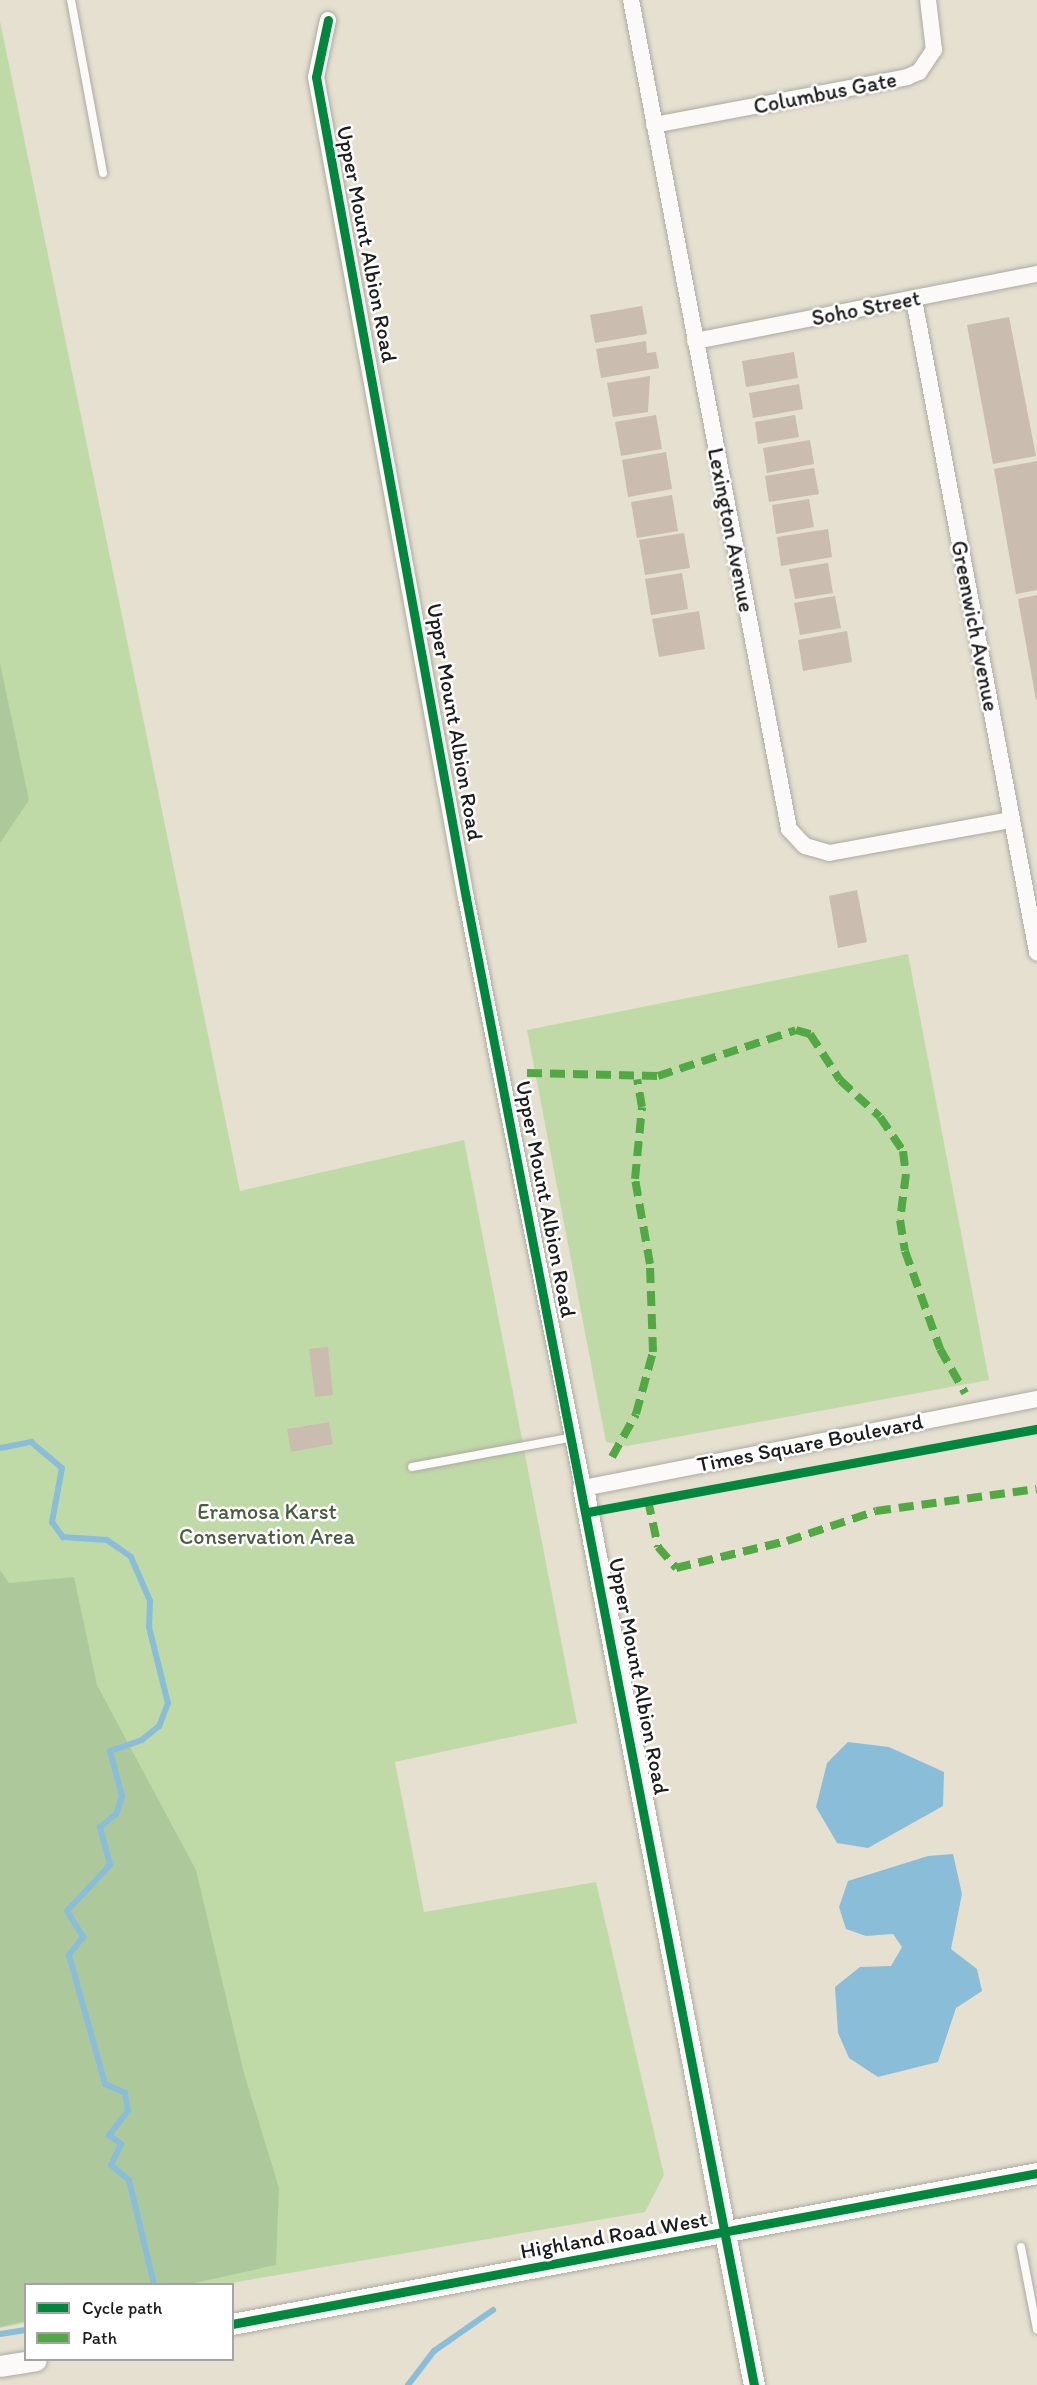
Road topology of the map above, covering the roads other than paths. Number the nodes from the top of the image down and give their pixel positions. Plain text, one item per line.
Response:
1 (71, 0) edge
2 (631, 0) edge
3 (928, 0) edge
4 (328, 20) dead end
5 (654, 125) junction
6 (103, 173) dead end
7 (1037, 274) edge
8 (914, 300) junction
9 (695, 341) junction
10 (1011, 820) junction
11 (1037, 952) edge
12 (1037, 1399) edge
13 (574, 1437) junction
14 (412, 1467) dead end
15 (583, 1488) junction
16 (1037, 2173) edge
17 (727, 2234) junction
18 (1021, 2247) dead end
19 (1036, 2316) edge
20 (234, 2324) edge
21 (1037, 2329) edge
22 (30, 2361) edge
23 (0, 2366) edge
24 (754, 2385) edge

1 - 6 lane
2 - 5 street, Lexington Avenue
3 - 5 street, Columbus Gate
4 - 13 street, Upper Mount Albion Road
5 - 9 street, Lexington Avenue
7 - 8 street, Soho Street
8 - 9 street, Soho Street
8 - 10 street, Greenwich Avenue
9 - 10 street, Lexington Avenue
10 - 11 street, Greenwich Avenue
12 - 15 street, Times Square Boulevard
13 - 14 lane
13 - 15 street, Upper Mount Albion Road
15 - 17 street, Upper Mount Albion Road
16 - 17 street, Highland Road West
17 - 20 street, Highland Road West
17 - 24 street, Upper Mount Albion Road
18 - 19 lane
19 - 21 lane
22 - 23 street

